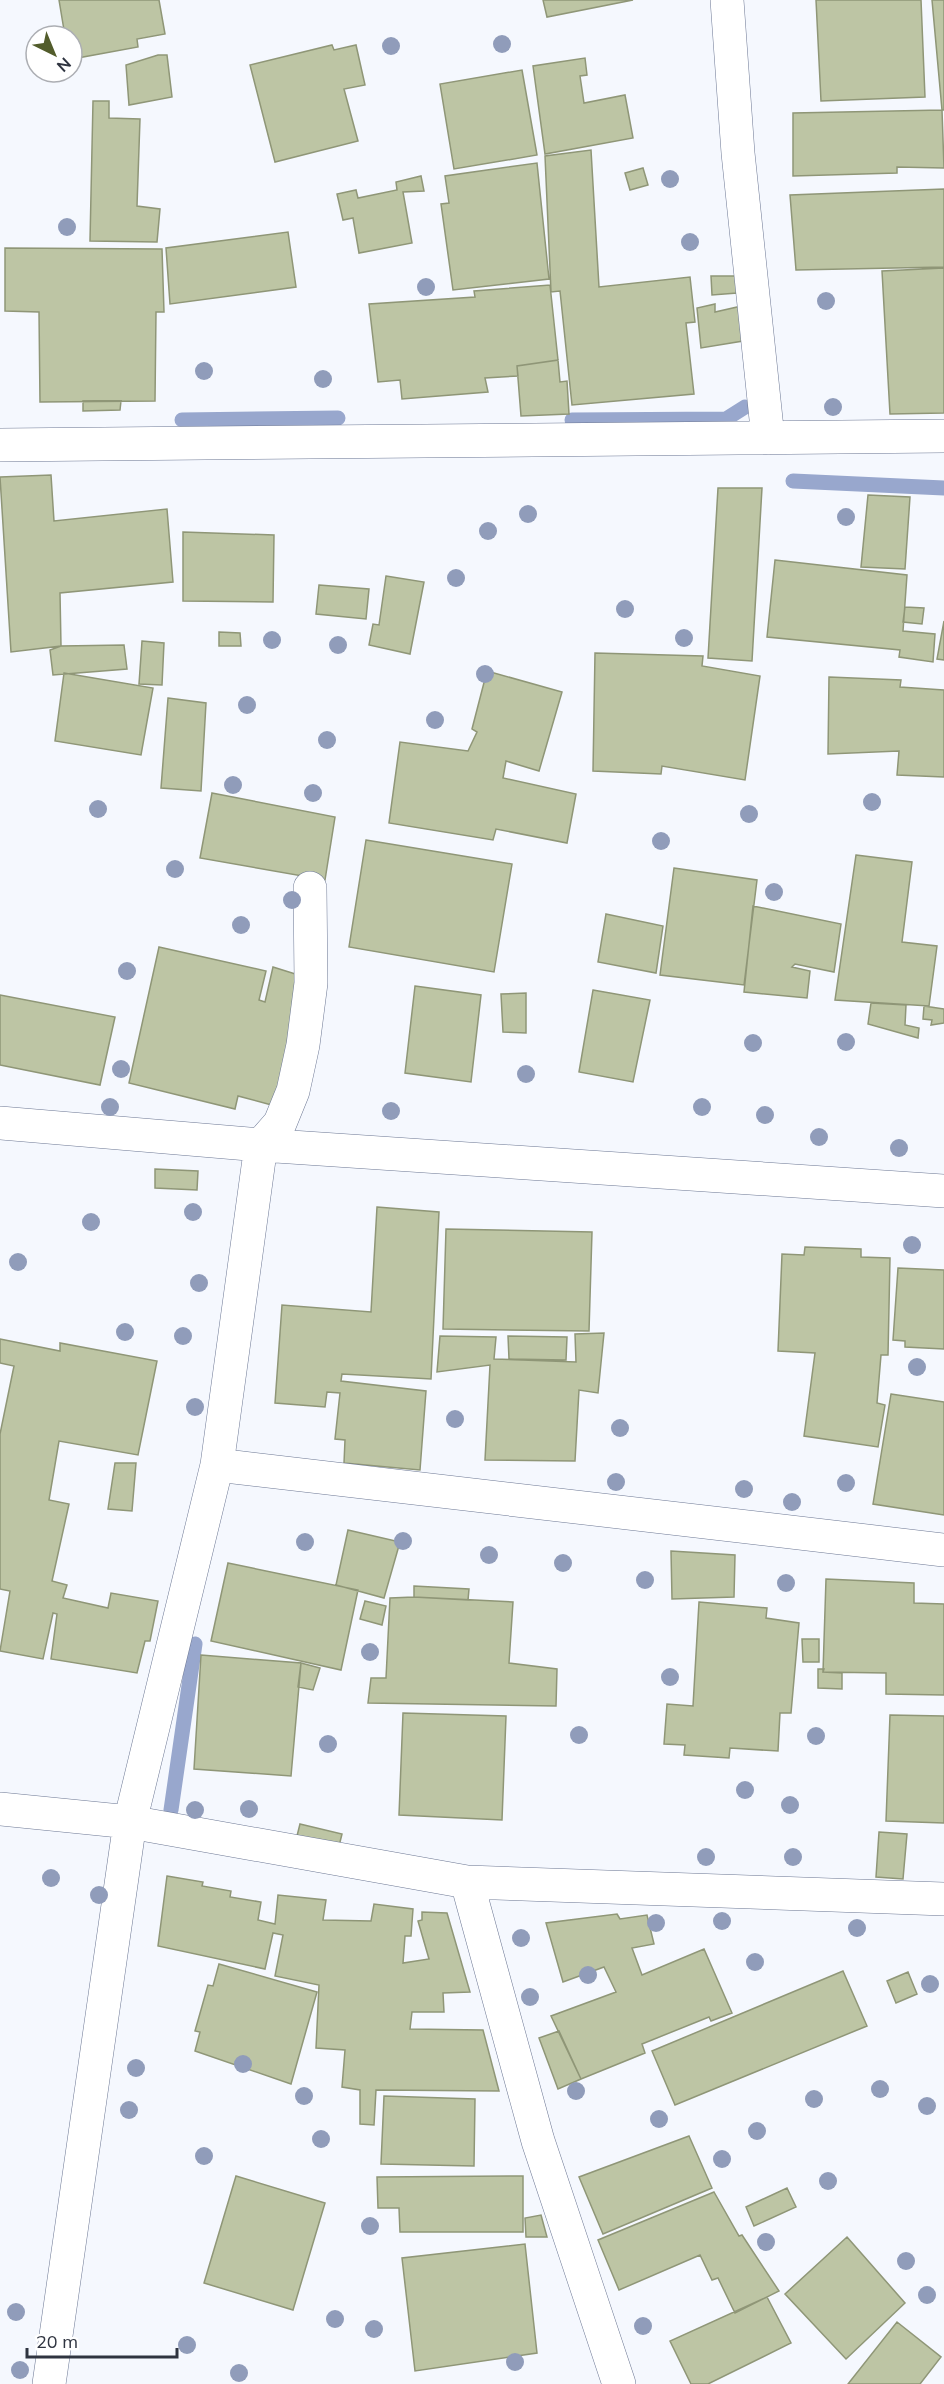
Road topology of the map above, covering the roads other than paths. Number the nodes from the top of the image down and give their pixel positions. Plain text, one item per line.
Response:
1 (727, 0) edge
2 (944, 436) edge
3 (768, 438) junction
4 (0, 445) edge
5 (310, 888) dead end
6 (0, 1123) edge
7 (261, 1145) junction
8 (944, 1191) edge
9 (217, 1465) junction
10 (944, 1550) edge
11 (0, 1809) edge
12 (130, 1822) junction
13 (466, 1882) junction
14 (944, 1899) edge
15 (49, 2384) edge
16 (619, 2384) edge

1 - 3 street
2 - 3 street
3 - 4 street
5 - 7 street
6 - 7 street
7 - 8 street
7 - 9 street
9 - 10 street
9 - 12 street
11 - 12 street
12 - 13 street
12 - 15 street
13 - 14 street
13 - 16 street

